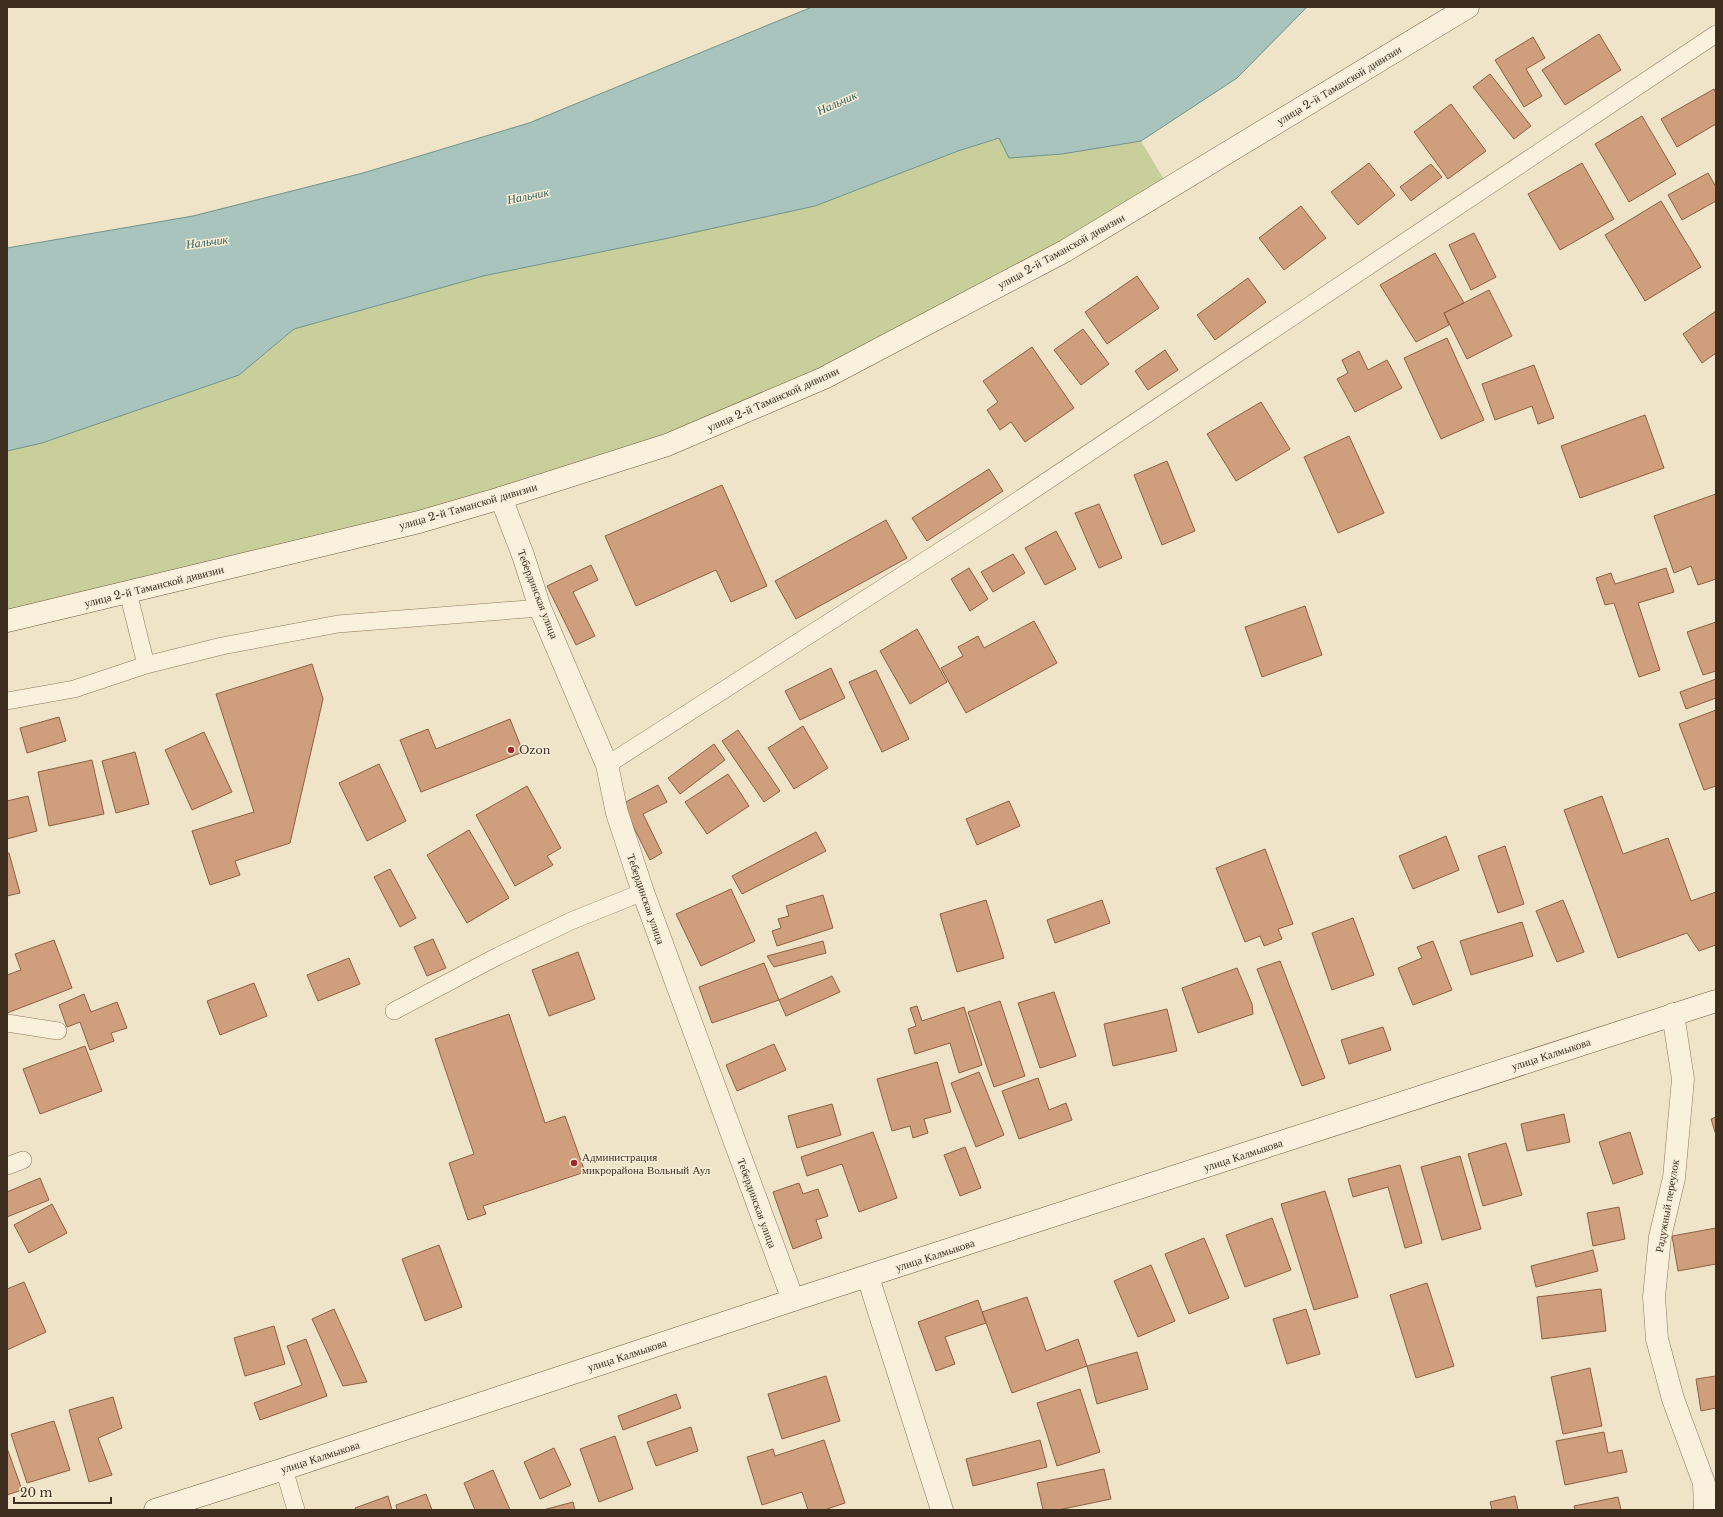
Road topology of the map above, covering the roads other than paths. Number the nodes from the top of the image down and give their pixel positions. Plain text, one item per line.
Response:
1 (1468, 7) edge
2 (1716, 34) edge
3 (501, 498) junction
4 (128, 592) junction
5 (540, 608) junction
6 (7, 621) edge
7 (146, 665) junction
8 (7, 701) edge
9 (607, 766) junction
10 (643, 892) junction
11 (1716, 1001) edge
12 (394, 1011) dead end
13 (1673, 1014) junction
14 (7, 1023) edge
15 (58, 1031) dead end
16 (23, 1160) dead end
17 (7, 1166) edge
18 (868, 1277) junction
19 (793, 1300) junction
20 (284, 1469) junction
21 (155, 1510) edge
22 (296, 1510) edge
23 (942, 1510) edge
24 (1705, 1510) edge

1 - 3 street, улица 2-й Таманской дивизии
2 - 9 lane
3 - 4 street, улица 2-й Таманской дивизии
3 - 5 street, Тебердинская улица
4 - 6 street, улица 2-й Таманской дивизии
4 - 7 lane
5 - 7 lane
5 - 9 street, Тебердинская улица
7 - 8 lane
9 - 10 street, Тебердинская улица
10 - 12 lane
10 - 19 street, Тебердинская улица
11 - 13 street, улица Калмыкова
13 - 18 street, улица Калмыкова
13 - 24 street, Радужный переулок
14 - 15 lane
16 - 17 lane
18 - 19 street, улица Калмыкова
18 - 23 street
19 - 20 street, улица Калмыкова
20 - 21 street, улица Калмыкова
20 - 22 lane

